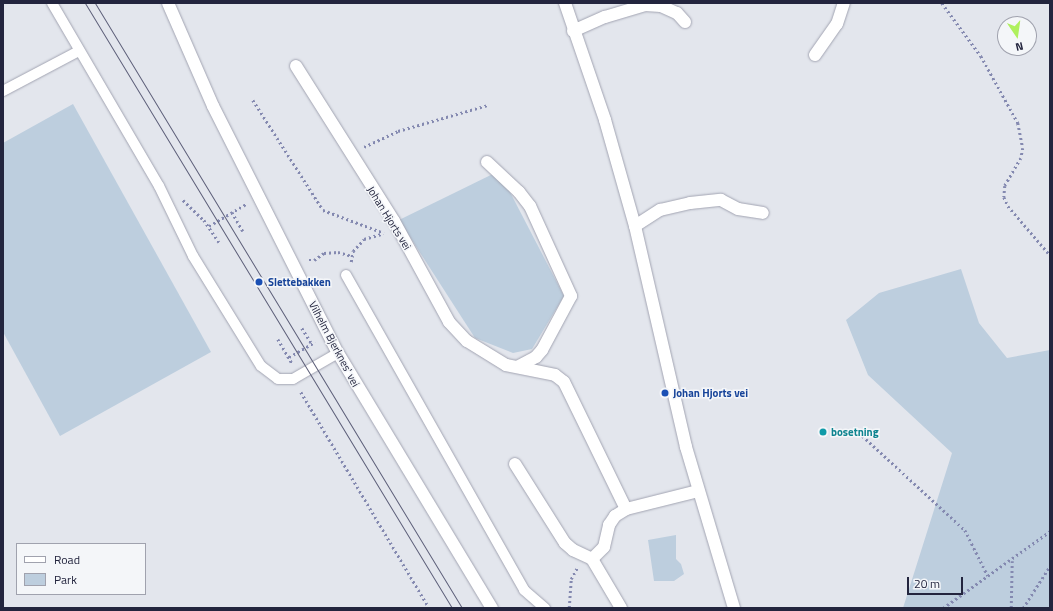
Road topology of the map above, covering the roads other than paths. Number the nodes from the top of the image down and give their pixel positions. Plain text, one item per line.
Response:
1 (52, 3) edge
2 (168, 3) edge
3 (565, 3) edge
4 (844, 3) edge
5 (685, 22) dead end
6 (573, 31) junction
7 (79, 51) junction
8 (815, 55) dead end
9 (296, 66) dead end
10 (3, 91) edge
11 (487, 162) dead end
12 (763, 213) dead end
13 (635, 226) junction
14 (346, 275) road end
15 (338, 353) junction
16 (516, 367) junction
17 (515, 464) dead end
18 (698, 492) junction
19 (626, 509) junction
20 (589, 558) junction
21 (492, 608) edge
22 (545, 608) edge
23 (621, 608) edge
24 (734, 608) edge

1 - 7 lane
2 - 15 street, Vilhelm Bjerknes' vei
3 - 6 street
4 - 8 street
5 - 6 street
6 - 13 street
7 - 10 lane
7 - 15 lane
9 - 16 street, Johan Hjorts vei
11 - 16 street
12 - 13 street
13 - 18 street
14 - 22 lane
15 - 21 street, Vilhelm Bjerknes' vei
16 - 19 street, Johan Hjorts vei
17 - 20 street
18 - 19 street
18 - 24 street
19 - 20 street
20 - 23 street

